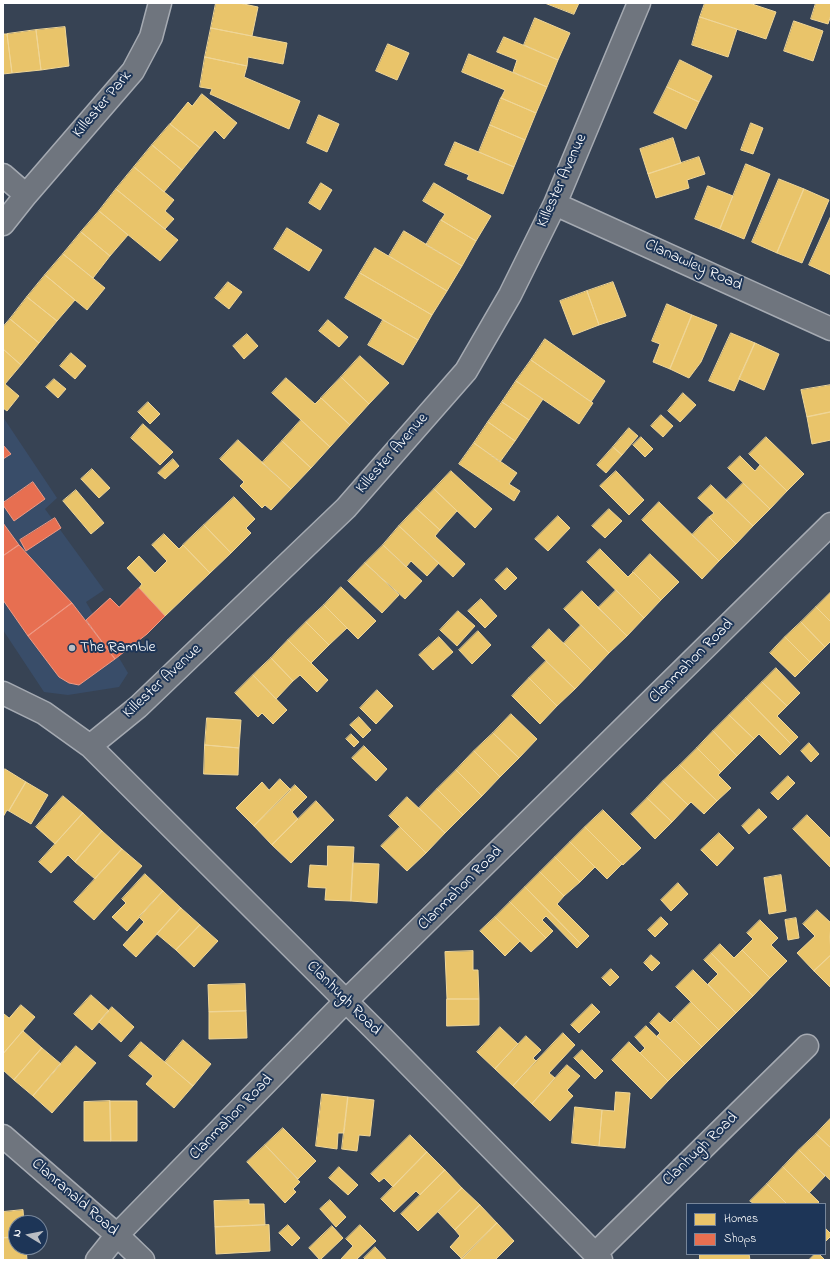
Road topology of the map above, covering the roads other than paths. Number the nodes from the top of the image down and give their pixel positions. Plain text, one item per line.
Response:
1 (160, 3) edge
2 (639, 3) edge
3 (3, 175) edge
4 (26, 194) junction
5 (554, 204) junction
6 (3, 224) edge
7 (831, 328) edge
8 (831, 524) edge
9 (5, 691) edge
10 (90, 746) junction
11 (345, 1002) junction
12 (806, 1046) dead end
13 (3, 1136) edge
14 (117, 1235) junction
15 (598, 1257) edge
16 (98, 1260) edge
17 (143, 1260) edge

1 - 4 street, Killester Park
2 - 5 street, Killester Avenue
3 - 4 street
4 - 6 street, Killester Park
5 - 7 street, Clanawley Road
5 - 10 street, Killester Avenue
8 - 11 street, Clanmahon Road
9 - 10 street
10 - 11 street, Clanhugh Road
11 - 14 street, Clanmahon Road
11 - 15 street, Clanhugh Road
12 - 15 street, Clanhugh Road
13 - 14 street, Clanranald Road
14 - 16 street, Clanmahon Road
14 - 17 street, Clanranald Road

